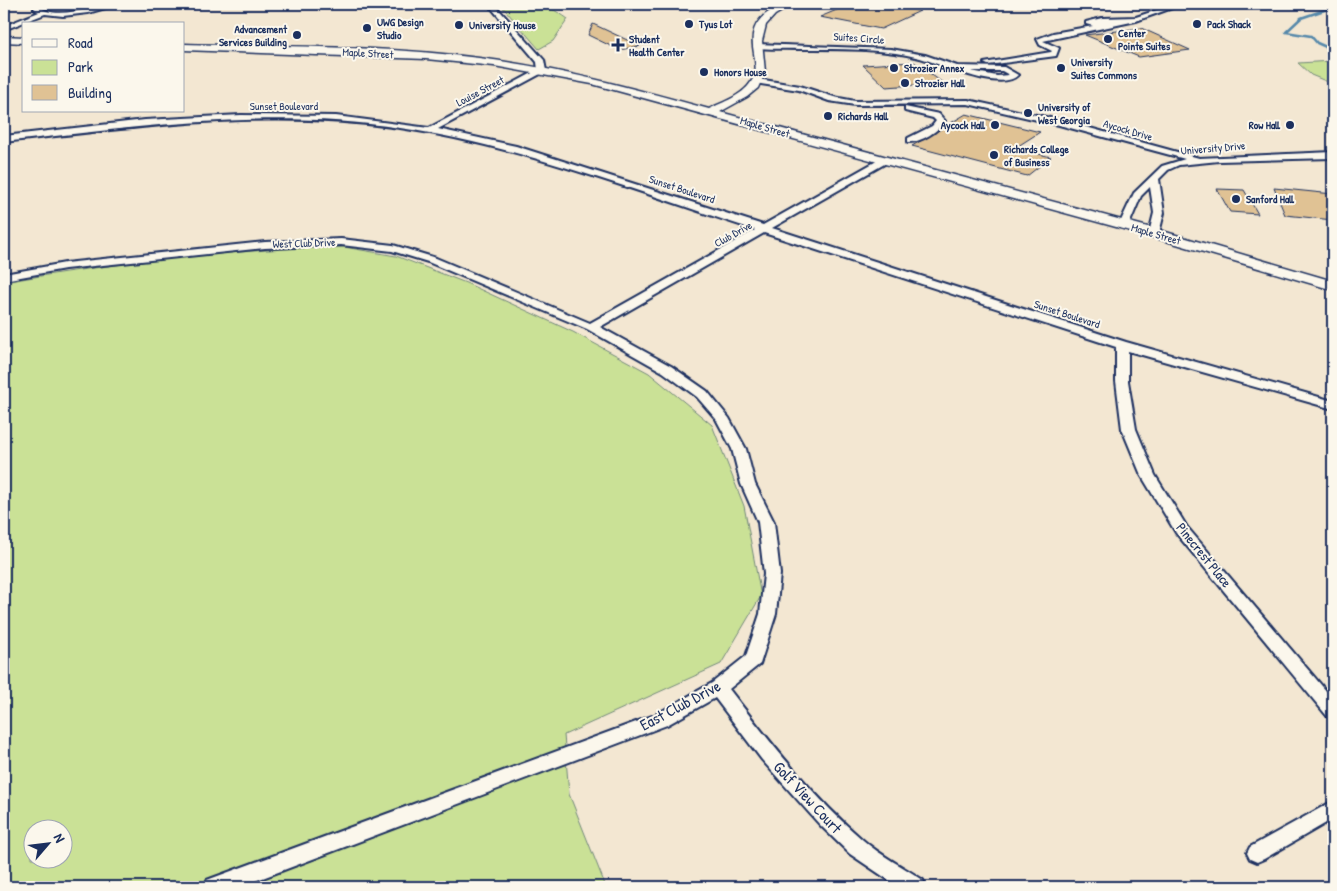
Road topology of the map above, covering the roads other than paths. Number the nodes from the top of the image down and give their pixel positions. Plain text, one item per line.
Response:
1 (43, 4) edge
2 (116, 4) edge
3 (342, 4) edge
4 (391, 4) edge
5 (490, 4) edge
6 (790, 4) edge
7 (1180, 4) edge
8 (43, 12) junction
9 (54, 14) junction
10 (1133, 18) junction
11 (33, 22) edge
12 (1099, 26) junction
13 (22, 27) edge
14 (4, 28) edge
15 (4, 34) edge
16 (4, 39) edge
17 (22, 40) edge
18 (756, 46) junction
19 (185, 47) edge
20 (958, 68) junction
21 (542, 70) junction
22 (758, 81) junction
23 (908, 109) dead end
24 (711, 112) junction
25 (429, 130) junction
26 (4, 139) edge
27 (911, 140) dead end
28 (1333, 154) edge
29 (885, 160) junction
30 (1197, 160) junction
31 (1154, 179) junction
32 (1124, 225) junction
33 (767, 229) junction
34 (1154, 233) junction
35 (4, 276) edge
36 (1333, 286) edge
37 (591, 327) junction
38 (1122, 345) junction
39 (1333, 405) edge
40 (718, 688) junction
41 (1333, 711) edge
42 (1333, 809) edge
43 (1257, 853) dead end
44 (214, 887) edge
45 (916, 887) edge

1 - 8 street
2 - 9 street
3 - 4 street
5 - 21 street
6 - 18 main road
7 - 10 street
8 - 9 street
8 - 14 street
9 - 11 street
10 - 12 street
10 - 12 street
12 - 20 street
13 - 15 street
16 - 17 main road
18 - 20 street, Suites Circle
18 - 22 main road
19 - 21 main road, Maple Street
20 - 20 street, Suites Circle
21 - 24 main road, Maple Street
21 - 25 street, Louise Street
22 - 24 main road
22 - 30 street, Aycock Drive
23 - 27 street
24 - 29 main road, Maple Street
25 - 26 street, Sunset Boulevard
25 - 33 street, Sunset Boulevard
28 - 30 street, University Drive
29 - 32 main road, Maple Street
29 - 33 street, Club Drive
30 - 31 street, University Drive
31 - 32 street, University Drive
31 - 34 street
32 - 34 main road, Maple Street
33 - 37 street, Club Drive
33 - 38 street, Sunset Boulevard
34 - 36 main road, Maple Street
35 - 37 street, West Club Drive
37 - 40 street, East Club Drive
38 - 39 street, Sunset Boulevard
38 - 41 street, Pinecrest Place
40 - 44 street, East Club Drive
40 - 45 street, Golf View Court
42 - 43 street

